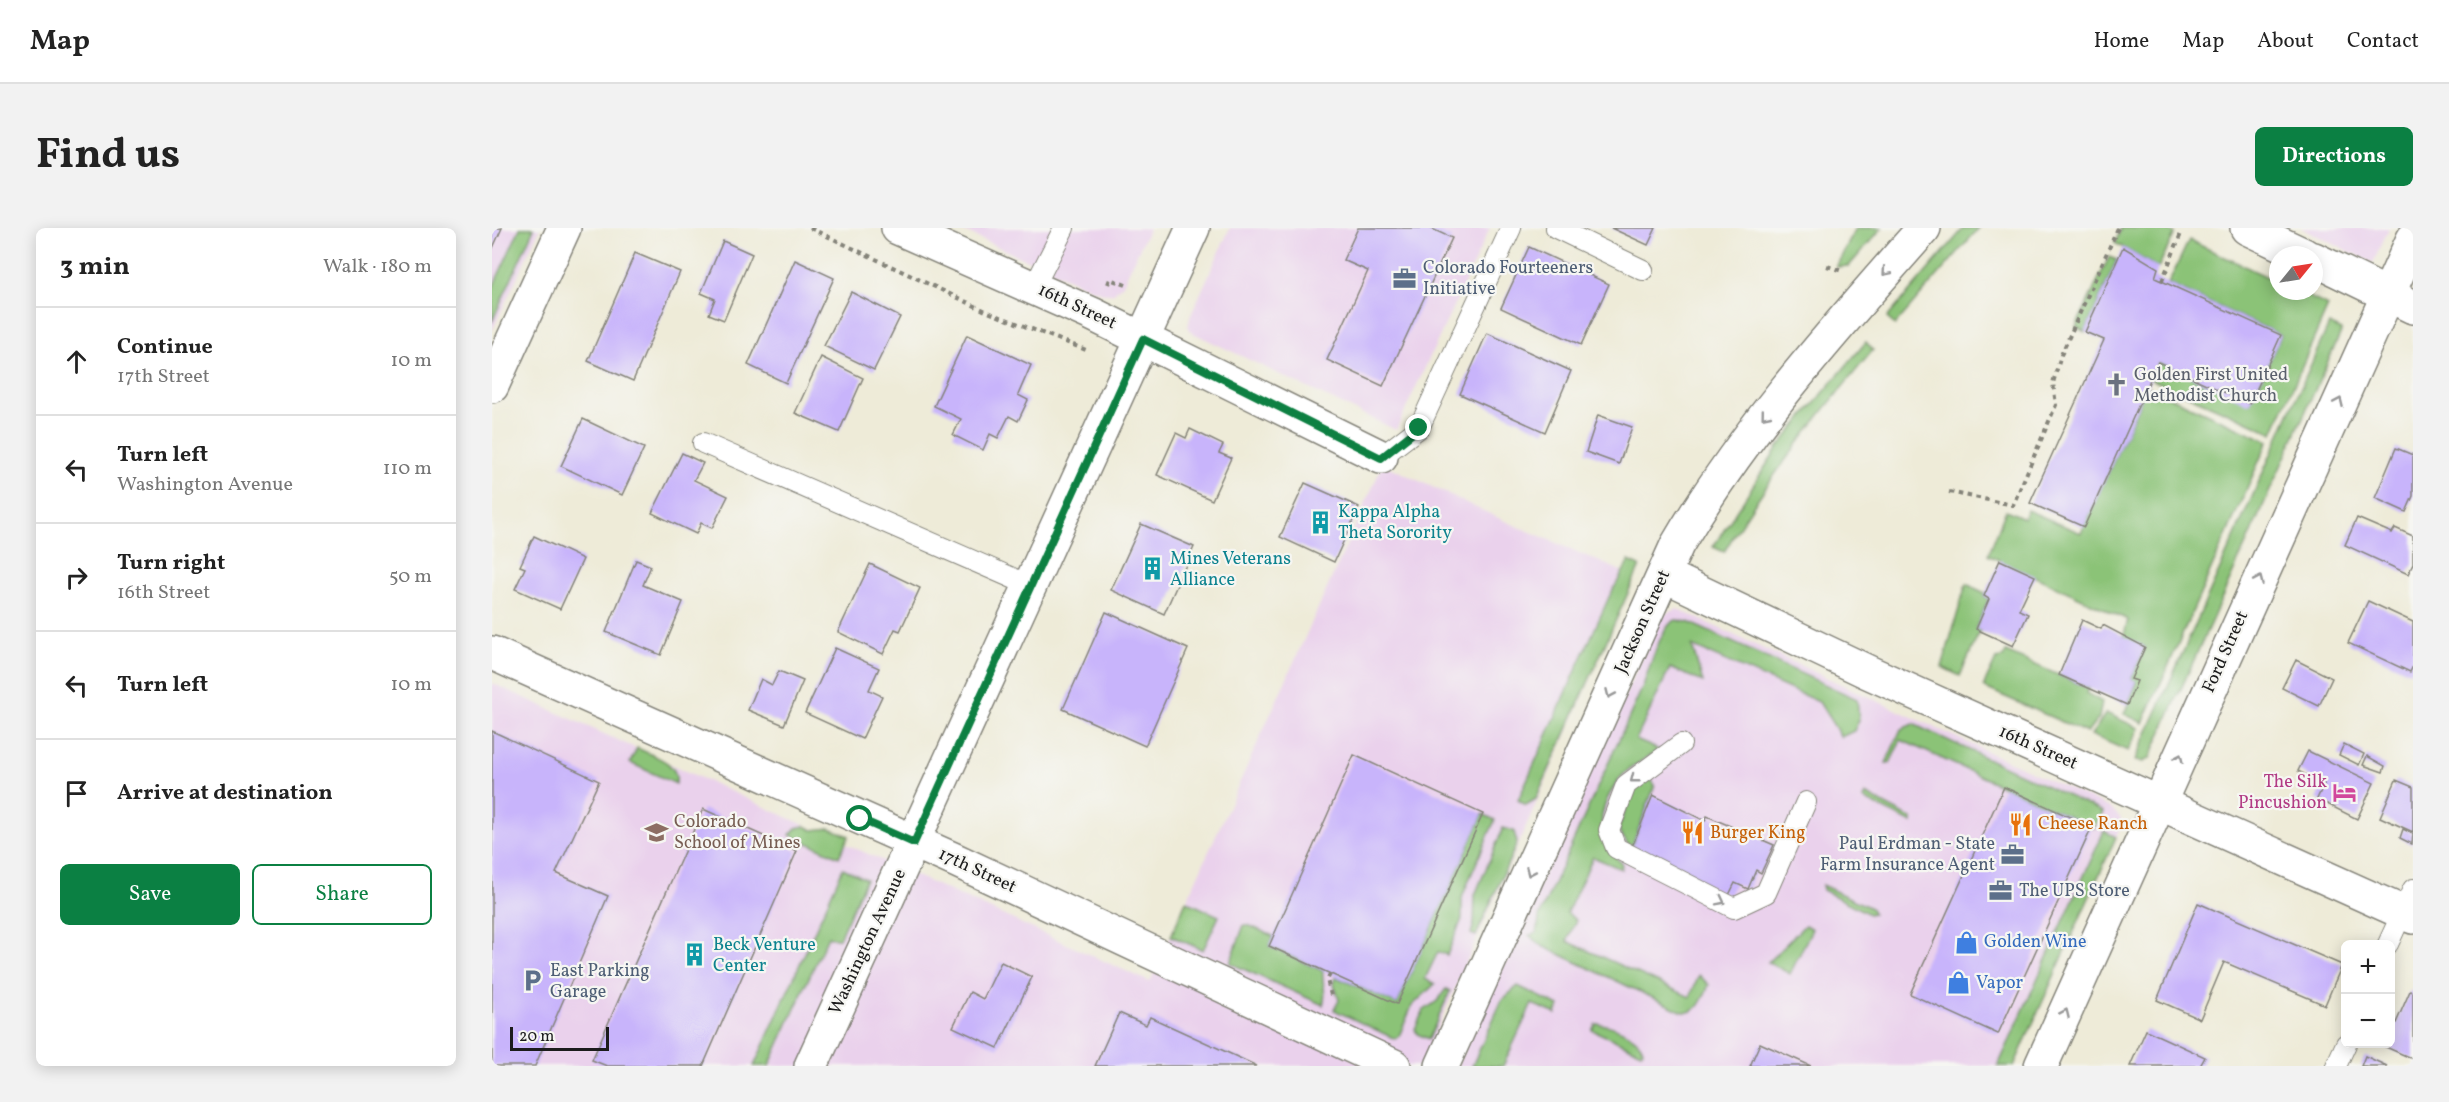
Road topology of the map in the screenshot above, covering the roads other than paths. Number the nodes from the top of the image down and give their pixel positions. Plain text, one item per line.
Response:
1 (564, 228) edge
2 (898, 228) edge
3 (1064, 228) edge
4 (1193, 228) edge
5 (1511, 228) edge
6 (1556, 228) edge
7 (1924, 228) edge
8 (2247, 228) edge
9 (2413, 239) edge
10 (2285, 246) edge
11 (2323, 264) edge
12 (1643, 270) dead end
13 (1034, 287) junction
14 (2400, 300) edge
15 (1143, 339) junction
16 (492, 386) edge
17 (703, 443) dead end
18 (1381, 458) joint
19 (1664, 575) junction
20 (1030, 585) junction
21 (492, 653) edge
22 (1681, 744) dead end
23 (1806, 802) dead end
24 (2159, 802) junction
25 (914, 843) junction
26 (2410, 906) edge
27 (2391, 940) edge
28 (2344, 1048) edge
29 (811, 1066) edge
30 (1394, 1066) edge
31 (1442, 1066) edge
32 (2041, 1066) edge
33 (2336, 1066) edge

1 - 16 street
2 - 13 street, 16th Street
3 - 13 lane
4 - 15 street, Washington Avenue
5 - 18 lane
6 - 12 lane
7 -> 19 street, Jackson Street
8 - 10 street
9 - 14 street, Ford Street
11 - 14 street
13 - 15 street, 16th Street
24 -> 14 street, Ford Street
15 - 18 street, 16th Street
15 - 20 street, Washington Avenue
17 - 20 lane
19 - 24 street, 16th Street
19 -> 31 street, Jackson Street
20 - 25 street, Washington Avenue
21 - 25 street, 17th Street
22 -> 23 lane
24 - 26 street, 16th Street
32 -> 24 street, Ford Street
25 - 29 street, Washington Avenue
25 - 30 street, 17th Street
26 - 27 lane
28 - 33 lane

